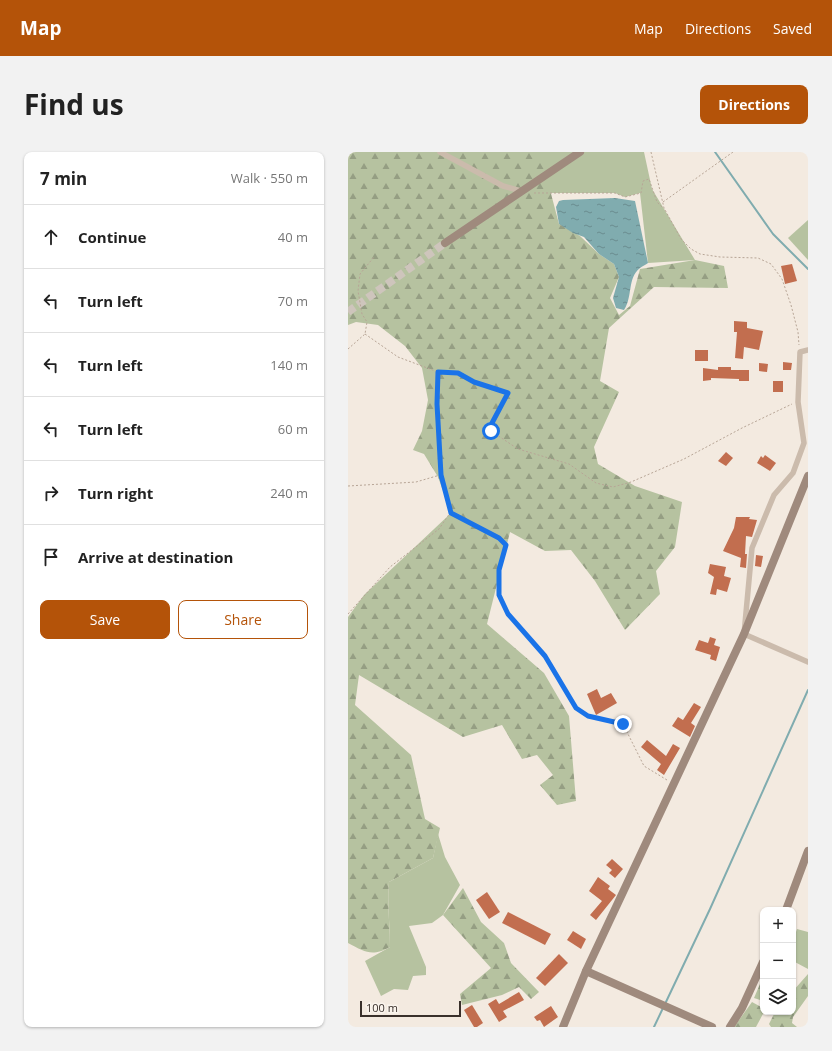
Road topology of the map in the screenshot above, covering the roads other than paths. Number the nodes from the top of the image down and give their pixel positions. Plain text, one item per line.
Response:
1 (440, 152) edge
2 (580, 152) edge
3 (521, 191) junction
4 (445, 243) tunnel mouth
5 (808, 350) edge
6 (808, 476) edge
7 (744, 634) junction
8 (808, 662) edge
9 (808, 851) edge
10 (787, 907) edge
11 (760, 969) edge
12 (586, 971) junction
13 (562, 1027) edge
14 (712, 1027) edge
15 (730, 1027) edge

1 - 3 street
2 - 3 street
3 - 4 street
5 - 7 street
6 - 7 street
7 - 8 street
7 - 12 street
9 - 10 street
11 - 15 street
12 - 13 street
12 - 14 street

